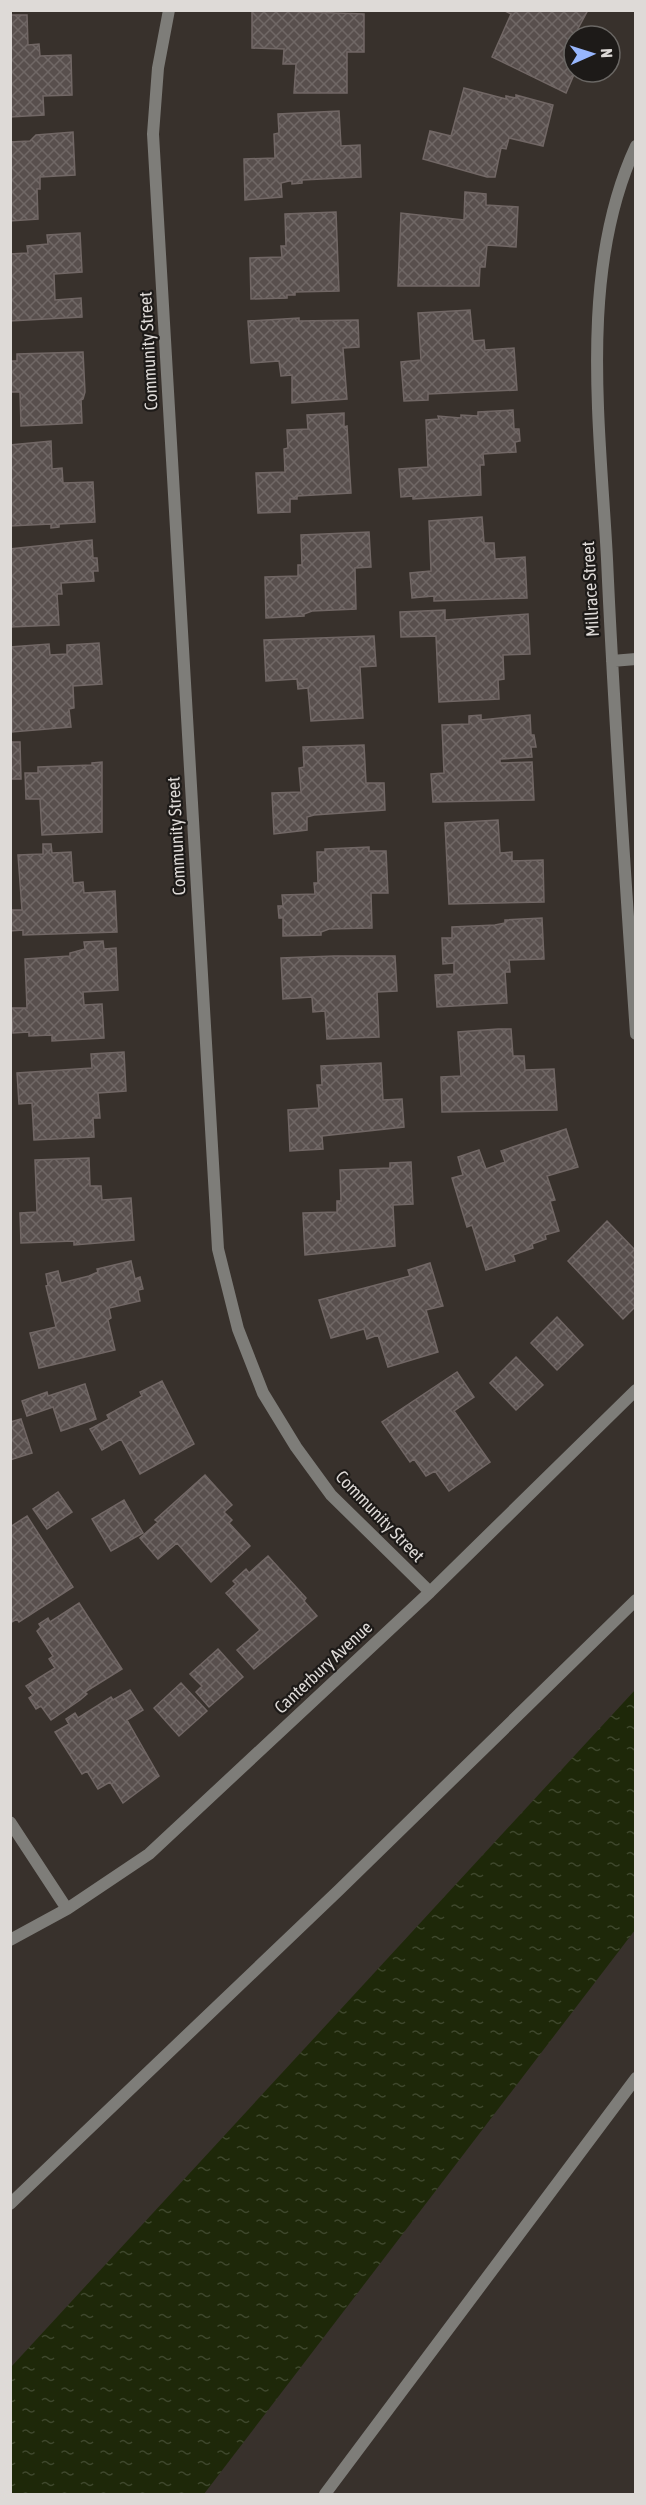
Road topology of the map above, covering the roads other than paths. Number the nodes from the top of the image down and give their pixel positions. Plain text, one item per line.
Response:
1 (169, 10) edge
2 (636, 146) edge
3 (636, 659) edge
4 (612, 661) junction
5 (636, 1034) edge
6 (636, 1390) edge
7 (430, 1592) junction
8 (636, 1599) edge
9 (10, 1822) edge
10 (67, 1910) junction
11 (10, 1940) edge
12 (636, 2078) edge
13 (10, 2204) edge
14 (325, 2494) edge

1 - 7 street, Community Street
2 - 4 street, Millrace Street
3 - 4 street
4 - 5 street, Millrace Street
6 - 7 street, Canterbury Avenue
7 - 10 street, Canterbury Avenue
8 - 13 street
9 - 10 street
10 - 11 street, Canterbury Avenue
12 - 14 street

